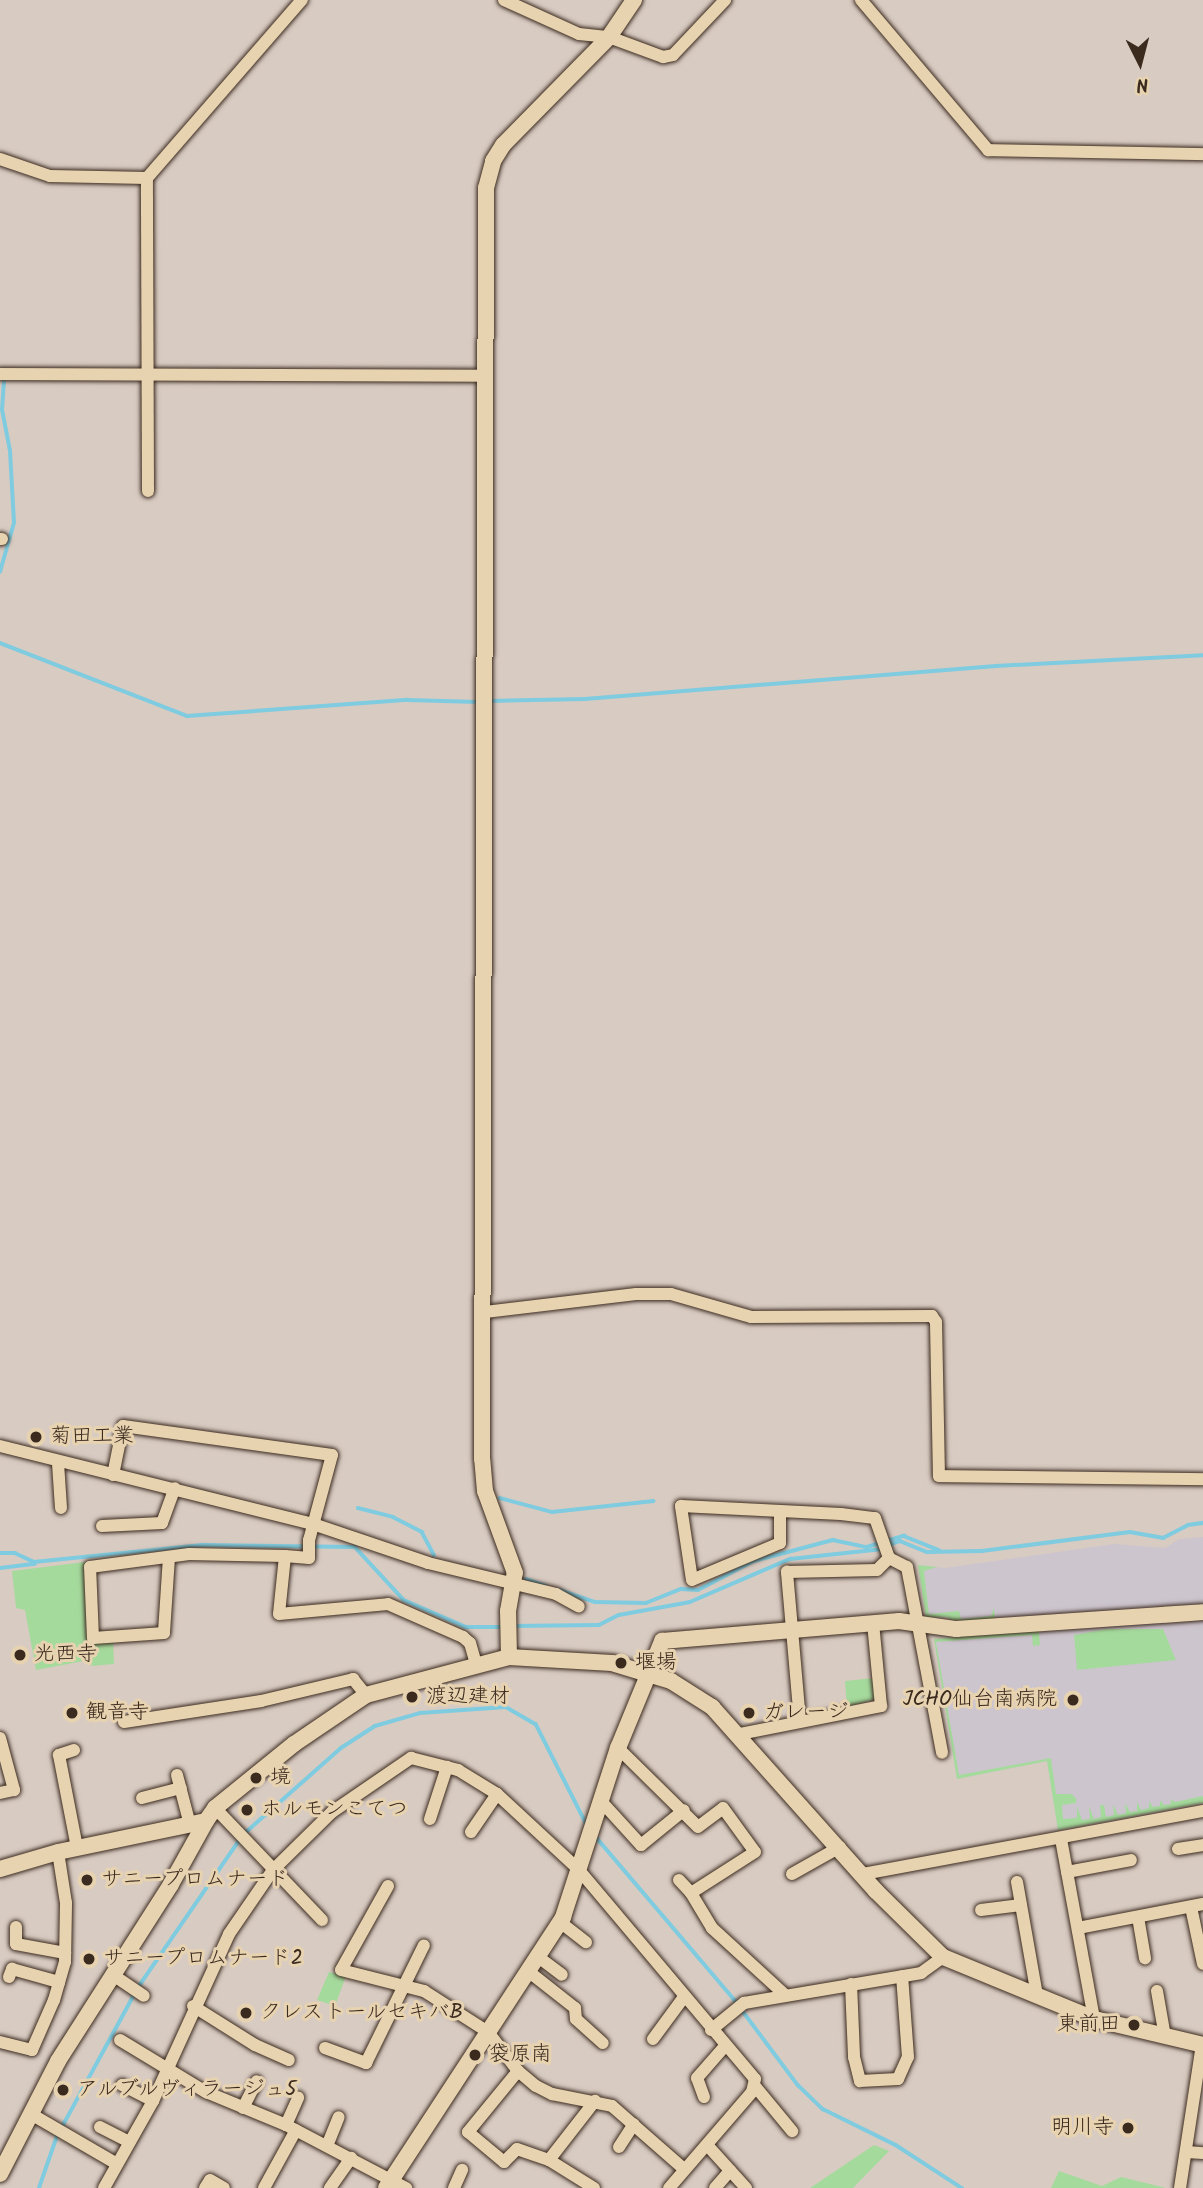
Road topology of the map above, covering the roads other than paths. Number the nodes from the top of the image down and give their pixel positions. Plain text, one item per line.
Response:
1 (302, 0) edge
2 (504, 0) edge
3 (635, 0) edge
4 (725, 0) edge
5 (861, 0) edge
6 (609, 37) junction
7 (1203, 154) edge
8 (0, 159) edge
9 (147, 178) junction
10 (0, 374) edge
11 (149, 376) junction
12 (484, 376) junction
13 (148, 491) dead end
14 (485, 1312) junction
15 (0, 1446) edge
16 (58, 1462) junction
17 (113, 1475) junction
18 (1203, 1479) edge
19 (175, 1488) junction
20 (61, 1508) dead end
21 (780, 1511) junction
22 (313, 1524) junction
23 (102, 1525) dead end
24 (285, 1556) junction
25 (888, 1556) junction
26 (169, 1557) junction
27 (514, 1584) junction
28 (579, 1607) dead end
29 (1203, 1612) edge
30 (873, 1623) junction
31 (918, 1623) junction
32 (790, 1629) junction
33 (509, 1657) junction
34 (476, 1664) junction
35 (647, 1673) junction
36 (366, 1695) junction
37 (800, 1721) junction
38 (124, 1722) dead end
39 (740, 1734) junction
40 (0, 1738) edge
41 (618, 1748) junction
42 (74, 1750) dead end
43 (942, 1753) dead end
44 (447, 1767) junction
45 (0, 1793) edge
46 (497, 1794) junction
47 (142, 1798) dead end
48 (600, 1800) junction
49 (684, 1811) junction
50 (1203, 1811) edge
51 (204, 1818) junction
52 (430, 1819) dead end
53 (471, 1832) dead end
54 (1061, 1839) junction
55 (1203, 1844) edge
56 (840, 1847) junction
57 (77, 1848) junction
58 (1178, 1849) dead end
59 (58, 1852) junction
60 (1131, 1860) dead end
61 (0, 1869) edge
62 (274, 1870) junction
63 (579, 1870) junction
64 (1067, 1872) junction
65 (792, 1874) dead end
66 (863, 1874) junction
67 (679, 1880) dead end
68 (1017, 1882) dead end
69 (388, 1886) dead end
70 (691, 1893) junction
71 (1021, 1905) junction
72 (1197, 1905) edge
73 (981, 1910) dead end
74 (1138, 1917) junction
75 (322, 1920) dead end
76 (560, 1922) junction
77 (16, 1927) dead end
78 (1078, 1928) junction
79 (586, 1942) dead end
80 (424, 1945) dead end
81 (65, 1953) junction
82 (537, 1956) junction
83 (943, 1957) junction
84 (1145, 1958) dead end
85 (1203, 1964) edge
86 (528, 1971) junction
87 (113, 1975) junction
88 (562, 1975) dead end
89 (902, 1976) junction
90 (9, 1977) dead end
91 (59, 1982) junction
92 (401, 1984) junction
93 (851, 1984) junction
94 (1157, 1991) dead end
95 (785, 1994) junction
96 (1037, 1995) junction
97 (144, 1996) dead end
98 (684, 1997) junction
99 (193, 2006) junction
100 (1094, 2019) junction
101 (711, 2030) junction
102 (488, 2032) junction
103 (1165, 2037) junction
104 (653, 2039) dead end
105 (120, 2040) dead end
106 (0, 2042) edge
107 (603, 2043) dead end
108 (1203, 2045) edge
109 (725, 2046) junction
110 (325, 2048) dead end
111 (289, 2060) dead end
112 (167, 2070) junction
113 (518, 2071) junction
114 (257, 2081) dead end
115 (122, 2085) dead end
116 (754, 2085) junction
117 (298, 2098) dead end
118 (704, 2098) dead end
119 (153, 2101) junction
120 (595, 2101) junction
121 (1199, 2101) edge
122 (243, 2108) junction
123 (31, 2114) junction
124 (339, 2117) dead end
125 (634, 2124) junction
126 (100, 2127) dead end
127 (291, 2128) junction
128 (792, 2131) dead end
129 (129, 2142) junction
130 (327, 2146) junction
131 (708, 2146) junction
132 (619, 2147) dead end
133 (1187, 2152) junction
134 (1203, 2153) edge
135 (351, 2158) junction
136 (549, 2160) junction
137 (117, 2164) junction
138 (684, 2169) junction
139 (461, 2170) dead end
140 (730, 2171) junction
141 (0, 2174) edge
142 (389, 2184) edge
143 (104, 2188) edge
144 (205, 2188) edge
145 (224, 2188) edge
146 (264, 2188) edge
147 (330, 2188) edge
148 (406, 2188) edge
149 (454, 2188) edge
150 (594, 2188) edge
151 (669, 2188) edge
152 (715, 2188) edge
153 (746, 2188) edge
154 (1181, 2188) edge

1 - 9 street
2 - 6 street
3 - 6 street
4 - 6 street
5 - 7 street
6 - 12 street
8 - 9 street
9 - 11 street
10 - 11 street
11 - 12 street
11 - 13 street
12 - 14 street
14 - 18 street
14 - 27 street
15 - 16 street
16 - 17 street
16 - 20 street
17 - 19 street
17 - 22 street
19 - 22 street
19 - 23 street
21 - 21 street
21 - 25 street
22 - 24 street
22 - 27 street
24 - 26 street
24 - 34 street
25 - 31 street
25 - 32 street
26 - 26 street
27 - 28 street
27 - 33 street
29 - 31 street
30 - 31 street
30 - 32 street
30 - 37 street
31 - 43 street
32 - 35 street
32 - 37 street
33 - 34 street
33 - 35 street
34 - 36 street
35 - 39 street
35 - 41 street
36 - 38 street
36 - 51 street
37 - 39 street
39 - 56 street
40 - 45 street
41 - 48 street
41 - 49 street
42 - 57 street
44 - 46 street
44 - 52 street
44 - 62 street
46 - 53 street
46 - 63 street
47 - 51 street
48 - 49 street
48 - 63 street
49 - 70 street
50 - 54 street
51 - 57 street
51 - 62 street
51 - 87 street
54 - 64 street
54 - 66 street
55 - 58 street
56 - 65 street
56 - 66 street
57 - 59 street
59 - 61 street
59 - 81 street
60 - 64 street
62 - 75 street
62 - 99 street
63 - 76 street
63 - 98 street
64 - 78 street
66 - 83 street
67 - 70 street
68 - 71 street
69 - 92 street
70 - 95 street
71 - 73 street
71 - 96 street
72 - 74 street
72 - 85 street
74 - 78 street
74 - 84 street
76 - 79 street
76 - 82 street
77 - 81 street
78 - 100 street
80 - 92 street
81 - 91 street
82 - 86 street
82 - 88 street
83 - 89 street
83 - 96 street
86 - 102 street
86 - 107 street
87 - 97 street
87 - 123 street
89 - 93 street
89 - 93 street
90 - 91 street
91 - 106 street
92 - 102 street
92 - 110 street
93 - 95 street
94 - 103 street
95 - 101 street
96 - 100 street
98 - 101 street
98 - 104 street
99 - 111 street
99 - 112 street
100 - 103 street
101 - 109 street
102 - 113 street
102 - 142 street
103 - 108 street
105 - 112 street
108 - 121 street
109 - 116 street
109 - 118 street
112 - 119 street
112 - 122 street
113 - 120 street
113 - 136 street
114 - 122 street
115 - 119 street
116 - 128 street
116 - 131 street
117 - 127 street
119 - 129 street
120 - 125 street
120 - 136 street
121 - 133 street
122 - 127 street
123 - 137 street
123 - 141 street
124 - 130 street
125 - 132 street
125 - 138 street
126 - 129 street
127 - 130 street
127 - 146 street
129 - 137 street
130 - 135 street
131 - 138 street
131 - 140 street
133 - 134 street
133 - 154 street
135 - 142 street
135 - 147 street
136 - 150 street
137 - 143 street
138 - 151 street
139 - 149 street
140 - 152 street
140 - 153 street
142 - 148 street
144 - 145 street

